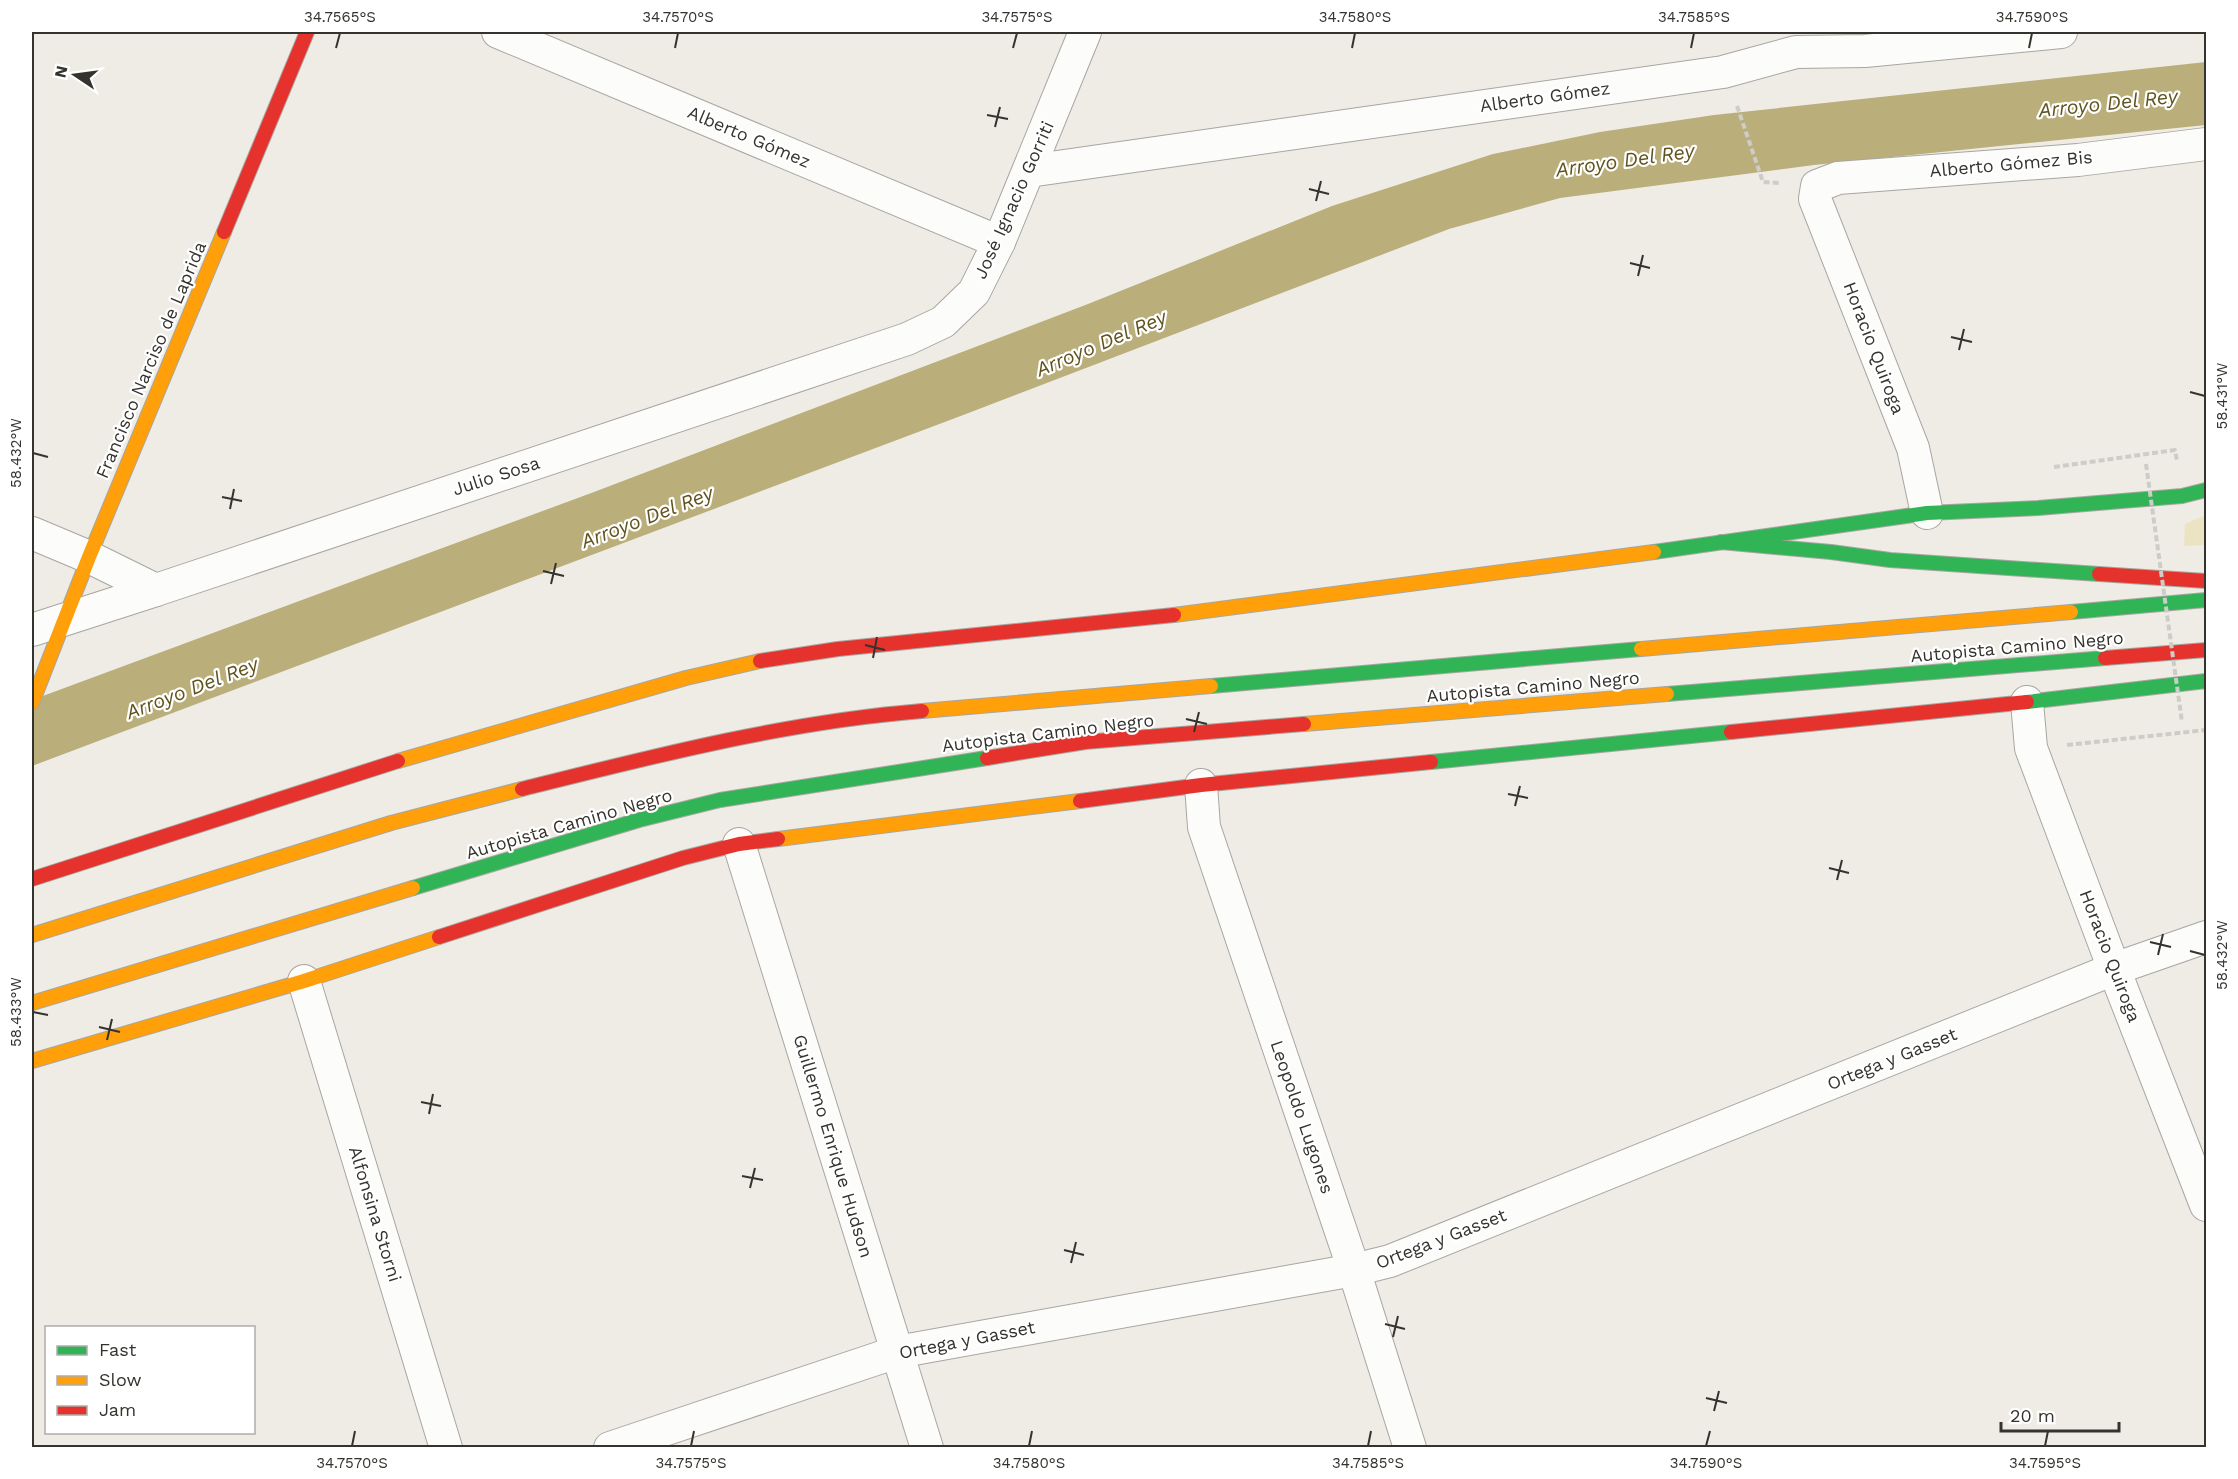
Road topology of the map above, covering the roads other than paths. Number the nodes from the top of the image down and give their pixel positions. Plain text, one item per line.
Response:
1 (307, 32) edge
2 (498, 32) edge
3 (1084, 32) edge
4 (2061, 32) edge
5 (1801, 42) edge
6 (2206, 144) edge
7 (1029, 171) junction
8 (1817, 186) joint
9 (999, 242) junction
10 (907, 339) joint
11 (2206, 490) edge
12 (1926, 513) junction
13 (32, 533) edge
14 (1721, 542) junction
15 (89, 557) junction
16 (2206, 581) edge
17 (156, 590) junction
18 (2206, 600) edge
19 (67, 617) junction
20 (32, 630) edge
21 (2206, 650) edge
22 (2206, 681) edge
23 (2027, 702) junction
24 (32, 703) edge
25 (1201, 786) junction
26 (739, 844) junction
27 (32, 879) edge
28 (32, 935) edge
29 (2206, 938) edge
30 (2114, 969) junction
31 (304, 981) junction
32 (32, 1003) edge
33 (32, 1061) edge
34 (2206, 1205) edge
35 (1354, 1270) junction
36 (897, 1352) junction
37 (446, 1448) edge
38 (610, 1448) edge
39 (927, 1448) edge
40 (1410, 1448) edge

1 - 15 main road, Francisco Narciso de Laprida
2 - 9 street, Alberto Gómez
3 - 7 street, José Ignacio Gorriti
4 - 5 street, Alberto Gómez
5 - 7 street, Alberto Gómez
6 - 8 street, Alberto Gómez Bis
7 - 9 street, José Ignacio Gorriti
8 - 12 street, Horacio Quiroga
9 - 10 street, José Ignacio Gorriti
10 - 17 street, Julio Sosa
11 - 12 main road
12 - 14 main road
13 - 15 street
14 - 16 main road
14 - 27 main road
15 - 17 street
15 - 19 main road, Francisco Narciso de Laprida
17 - 19 street, Julio Sosa
18 - 28 main road, Autopista Camino Negro
19 - 20 street, Julio Sosa
19 - 24 main road, Francisco Narciso de Laprida
21 - 32 main road, Autopista Camino Negro
22 - 23 main road
23 - 25 main road
23 - 30 street, Horacio Quiroga
25 - 26 main road
25 - 35 street, Leopoldo Lugones
26 - 31 main road
26 - 36 street, Guillermo Enrique Hudson
29 - 30 street, Ortega y Gasset
30 - 34 street, Horacio Quiroga
30 - 35 street, Ortega y Gasset
31 - 33 main road
31 - 37 street, Alfonsina Storni
35 - 36 street, Ortega y Gasset
35 - 40 street, Leopoldo Lugones
36 - 38 street, Ortega y Gasset
36 - 39 street, Guillermo Enrique Hudson

